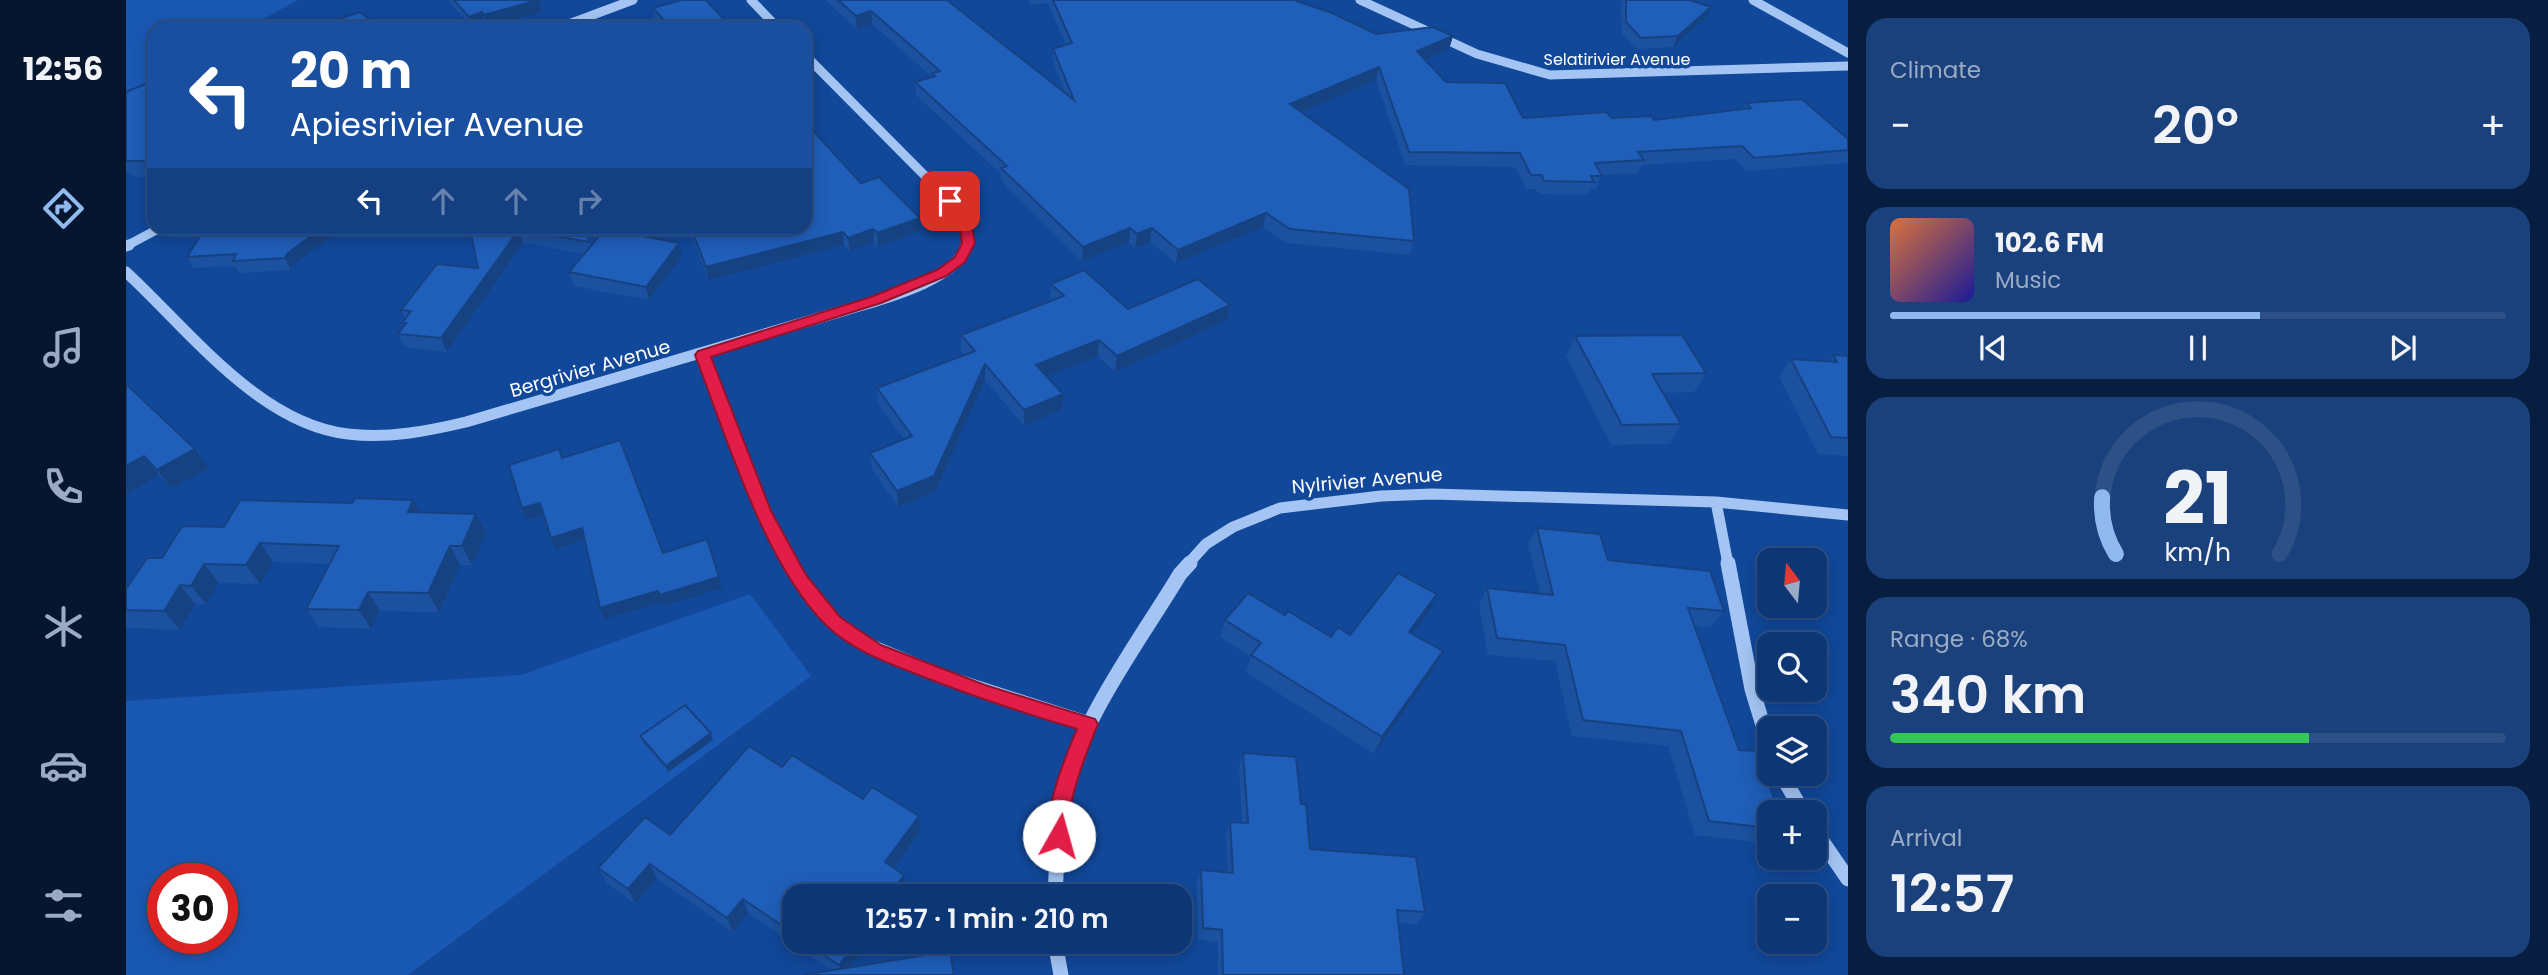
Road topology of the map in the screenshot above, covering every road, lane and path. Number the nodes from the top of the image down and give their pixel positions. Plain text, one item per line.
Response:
1 (633, 0) edge
2 (751, 0) edge
3 (1360, 0) edge
4 (1753, 0) edge
5 (577, 21) edge
6 (771, 21) edge
7 (1848, 53) edge
8 (812, 62) edge
9 (1848, 66) edge
10 (147, 235) edge
11 (126, 246) edge
12 (126, 272) edge
13 (703, 355) junction
14 (1716, 502) junction
15 (1848, 515) edge
16 (1760, 716) edge
17 (1089, 724) junction
18 (1827, 848) edge
19 (1848, 879) edge
20 (1056, 884) edge
21 (1057, 954) edge
22 (1061, 975) edge

1 - 5 street
2 - 6 street
3 - 9 street, Selatirivier Avenue
4 - 7 street
8 - 13 street, Bergrivier Avenue
10 - 11 street
12 - 13 street, Bergrivier Avenue
13 - 17 street
14 - 15 street, Nylrivier Avenue
14 - 16 street
14 - 17 street, Nylrivier Avenue
17 - 20 street, Nylrivier Avenue
18 - 19 street
21 - 22 street

